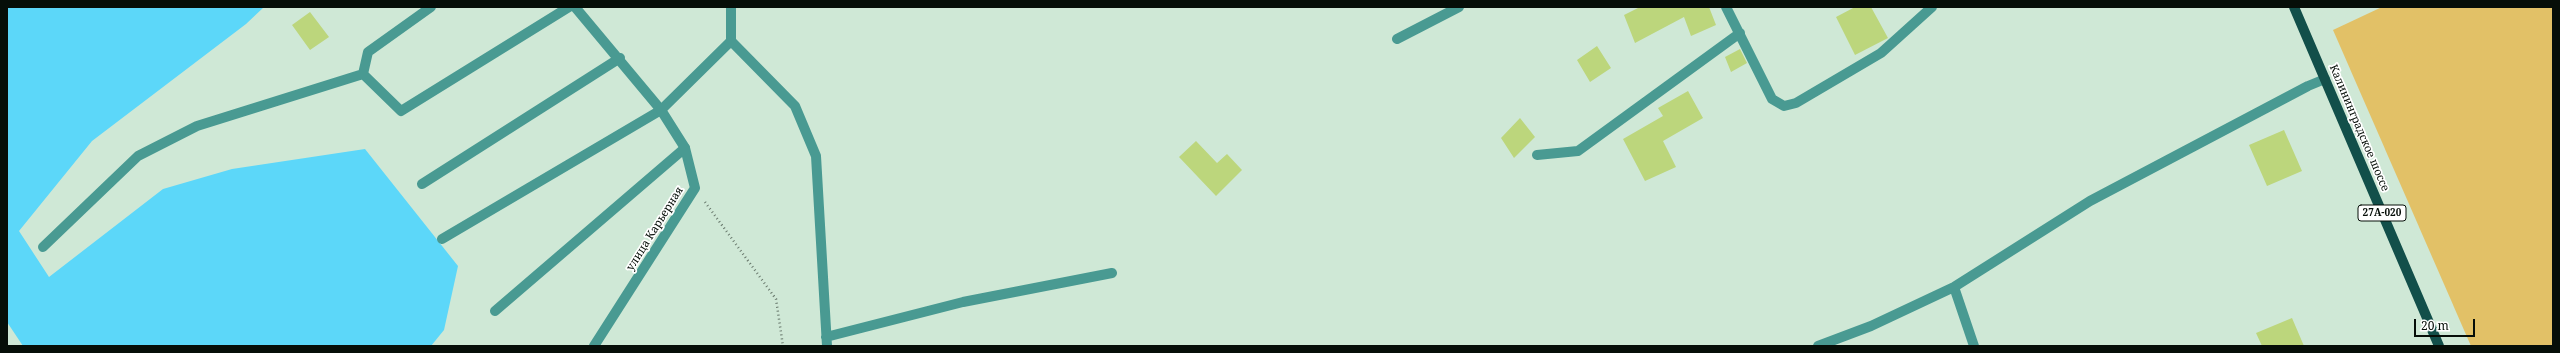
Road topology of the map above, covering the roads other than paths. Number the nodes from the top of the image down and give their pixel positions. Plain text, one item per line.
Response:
1 (431, 7) edge
2 (569, 7) edge
3 (575, 7) edge
4 (731, 7) edge
5 (1459, 7) edge
6 (1726, 7) edge
7 (1932, 7) edge
8 (2294, 7) edge
9 (1740, 33) junction
10 (1397, 39) dead end
11 (731, 42) junction
12 (620, 58) junction
13 (363, 74) junction
14 (2325, 79) junction
15 (661, 110) junction
16 (685, 148) junction
17 (1538, 155) dead end
18 (422, 184) dead end
19 (442, 239) dead end
20 (43, 247) dead end
21 (1112, 272) dead end
22 (1954, 287) junction
23 (495, 311) dead end
24 (827, 341) edge
25 (594, 346) edge
26 (1818, 346) edge
27 (1974, 346) edge
28 (2439, 346) edge

1 - 13 street
2 - 13 street
3 - 12 street, улица Карьерная
4 - 11 street
5 - 10 street
6 - 9 street
7 - 9 street
8 - 14 main road, Калининградское шоссе / 27А-020
9 - 17 street
11 - 15 street
11 - 24 street
12 - 15 street, улица Карьерная
12 - 18 street
13 - 20 street
14 - 22 street
14 - 28 main road, Калининградское шоссе / 27А-020
15 - 16 street, улица Карьерная
15 - 19 street
16 - 23 street
16 - 25 street, улица Карьерная
21 - 24 street
22 - 26 street
22 - 27 street

